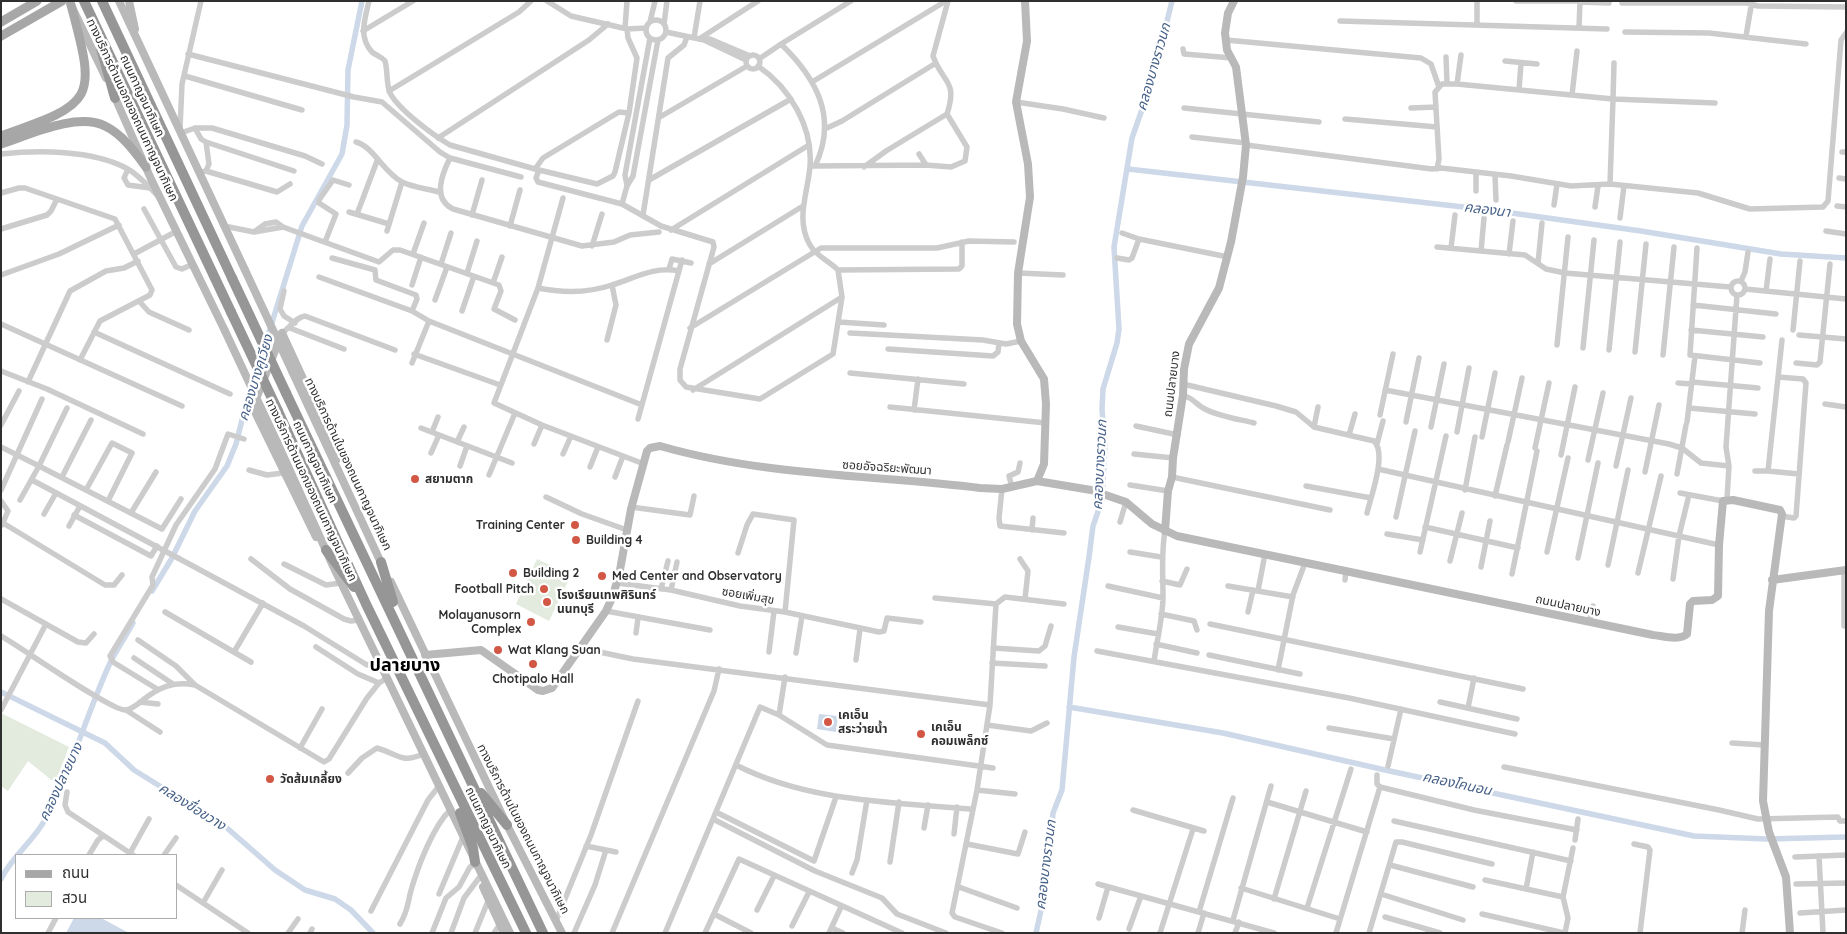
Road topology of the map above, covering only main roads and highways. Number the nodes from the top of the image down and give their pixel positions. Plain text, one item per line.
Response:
1 (37, 1) edge
2 (84, 1) edge
3 (102, 1) edge
4 (67, 2) edge
5 (1, 22) edge
6 (96, 27) junction
7 (1, 36) edge
8 (115, 98) road end
9 (1, 136) edge
10 (1, 144) edge
11 (146, 167) road end
12 (325, 548) road end
13 (381, 562) road end
14 (366, 604) junction
15 (406, 645) junction
16 (465, 770) junction
17 (455, 788) junction
18 (507, 825) road end
19 (477, 865) road end
20 (526, 933) edge
21 (543, 933) edge

1 - 5 main road
2 - 6 highway, ถนนกาญจนาภิเษก
3 - 15 highway, ถนนกาญจนาภิเษก, bridge
4 - 7 main road
4 - 9 main road
6 - 8 highway
6 - 14 highway, ถนนกาญจนาภิเษก, bridge
10 - 11 main road
12 - 14 highway
13 - 15 highway
14 - 17 highway, ถนนกาญจนาภิเษก
15 - 16 highway, ถนนกาญจนาภิเษก
16 - 18 highway
16 - 21 highway, ถนนกาญจนาภิเษก
17 - 19 highway
17 - 20 highway, ถนนกาญจนาภิเษก

